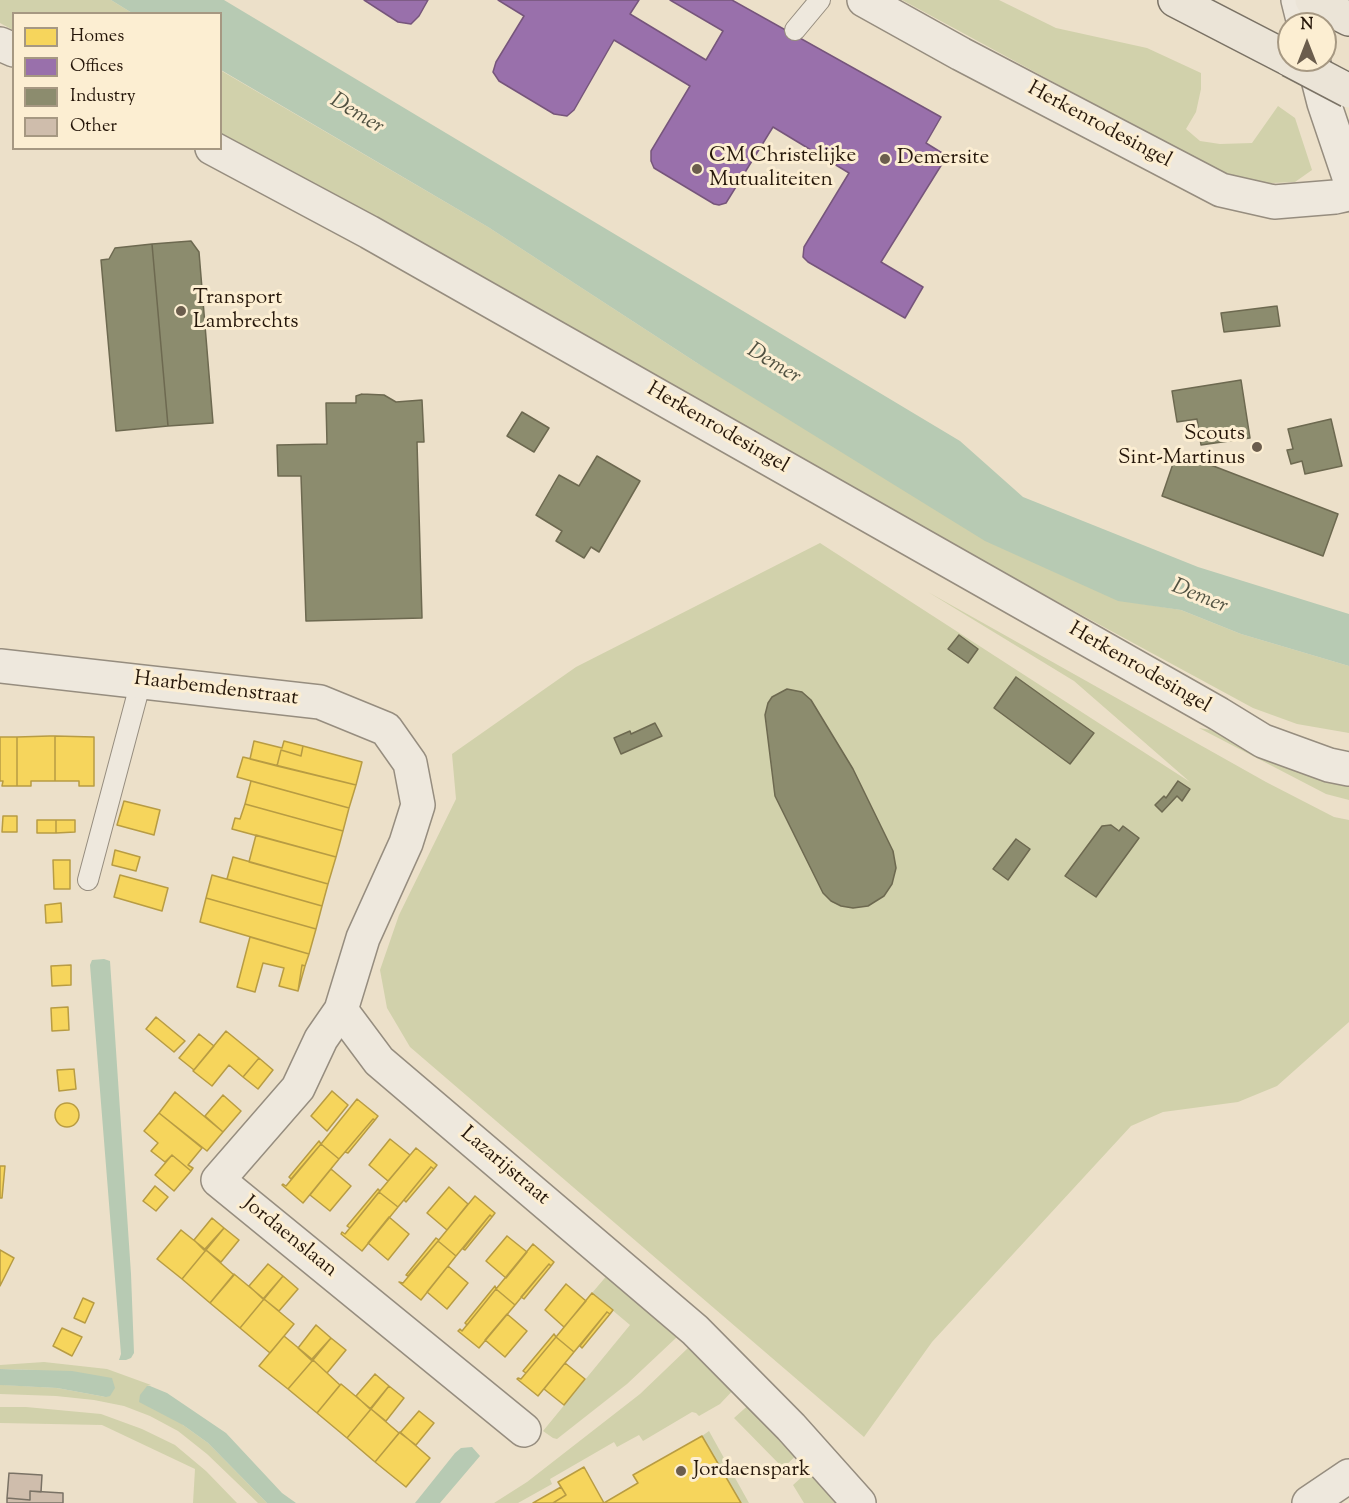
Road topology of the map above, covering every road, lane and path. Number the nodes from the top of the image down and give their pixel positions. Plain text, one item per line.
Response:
1 (820, 0) edge
2 (864, 0) edge
3 (1175, 0) edge
4 (1312, 0) edge
5 (1349, 19) edge
6 (795, 30) dead end
7 (1277, 53) edge
8 (1313, 72) edge
9 (1316, 72) edge
10 (1349, 91) edge
11 (216, 150) edge
12 (1349, 177) edge
13 (1349, 194) edge
14 (0, 666) edge
15 (141, 681) junction
16 (1219, 714) junction
17 (1349, 746) edge
18 (1349, 769) edge
19 (88, 880) dead end
20 (341, 1010) junction
21 (524, 1430) dead end
22 (1349, 1476) edge
23 (859, 1503) edge
24 (1309, 1503) edge

1 - 6 lane
2 - 13 street, Herkenrodesingel
3 - 7 highway
4 - 5 highway
8 - 10 highway, bridge
9 - 12 street
11 - 16 street, Herkenrodesingel
14 - 15 street, Haarbemdenstraat
15 - 19 lane
15 - 20 street, Haarbemdenstraat
16 - 17 street, Herkenrodesingel
16 - 18 street, Herkenrodesingel
20 - 21 street, Jordaenslaan
20 - 23 street, Lazarijstraat
22 - 24 street

